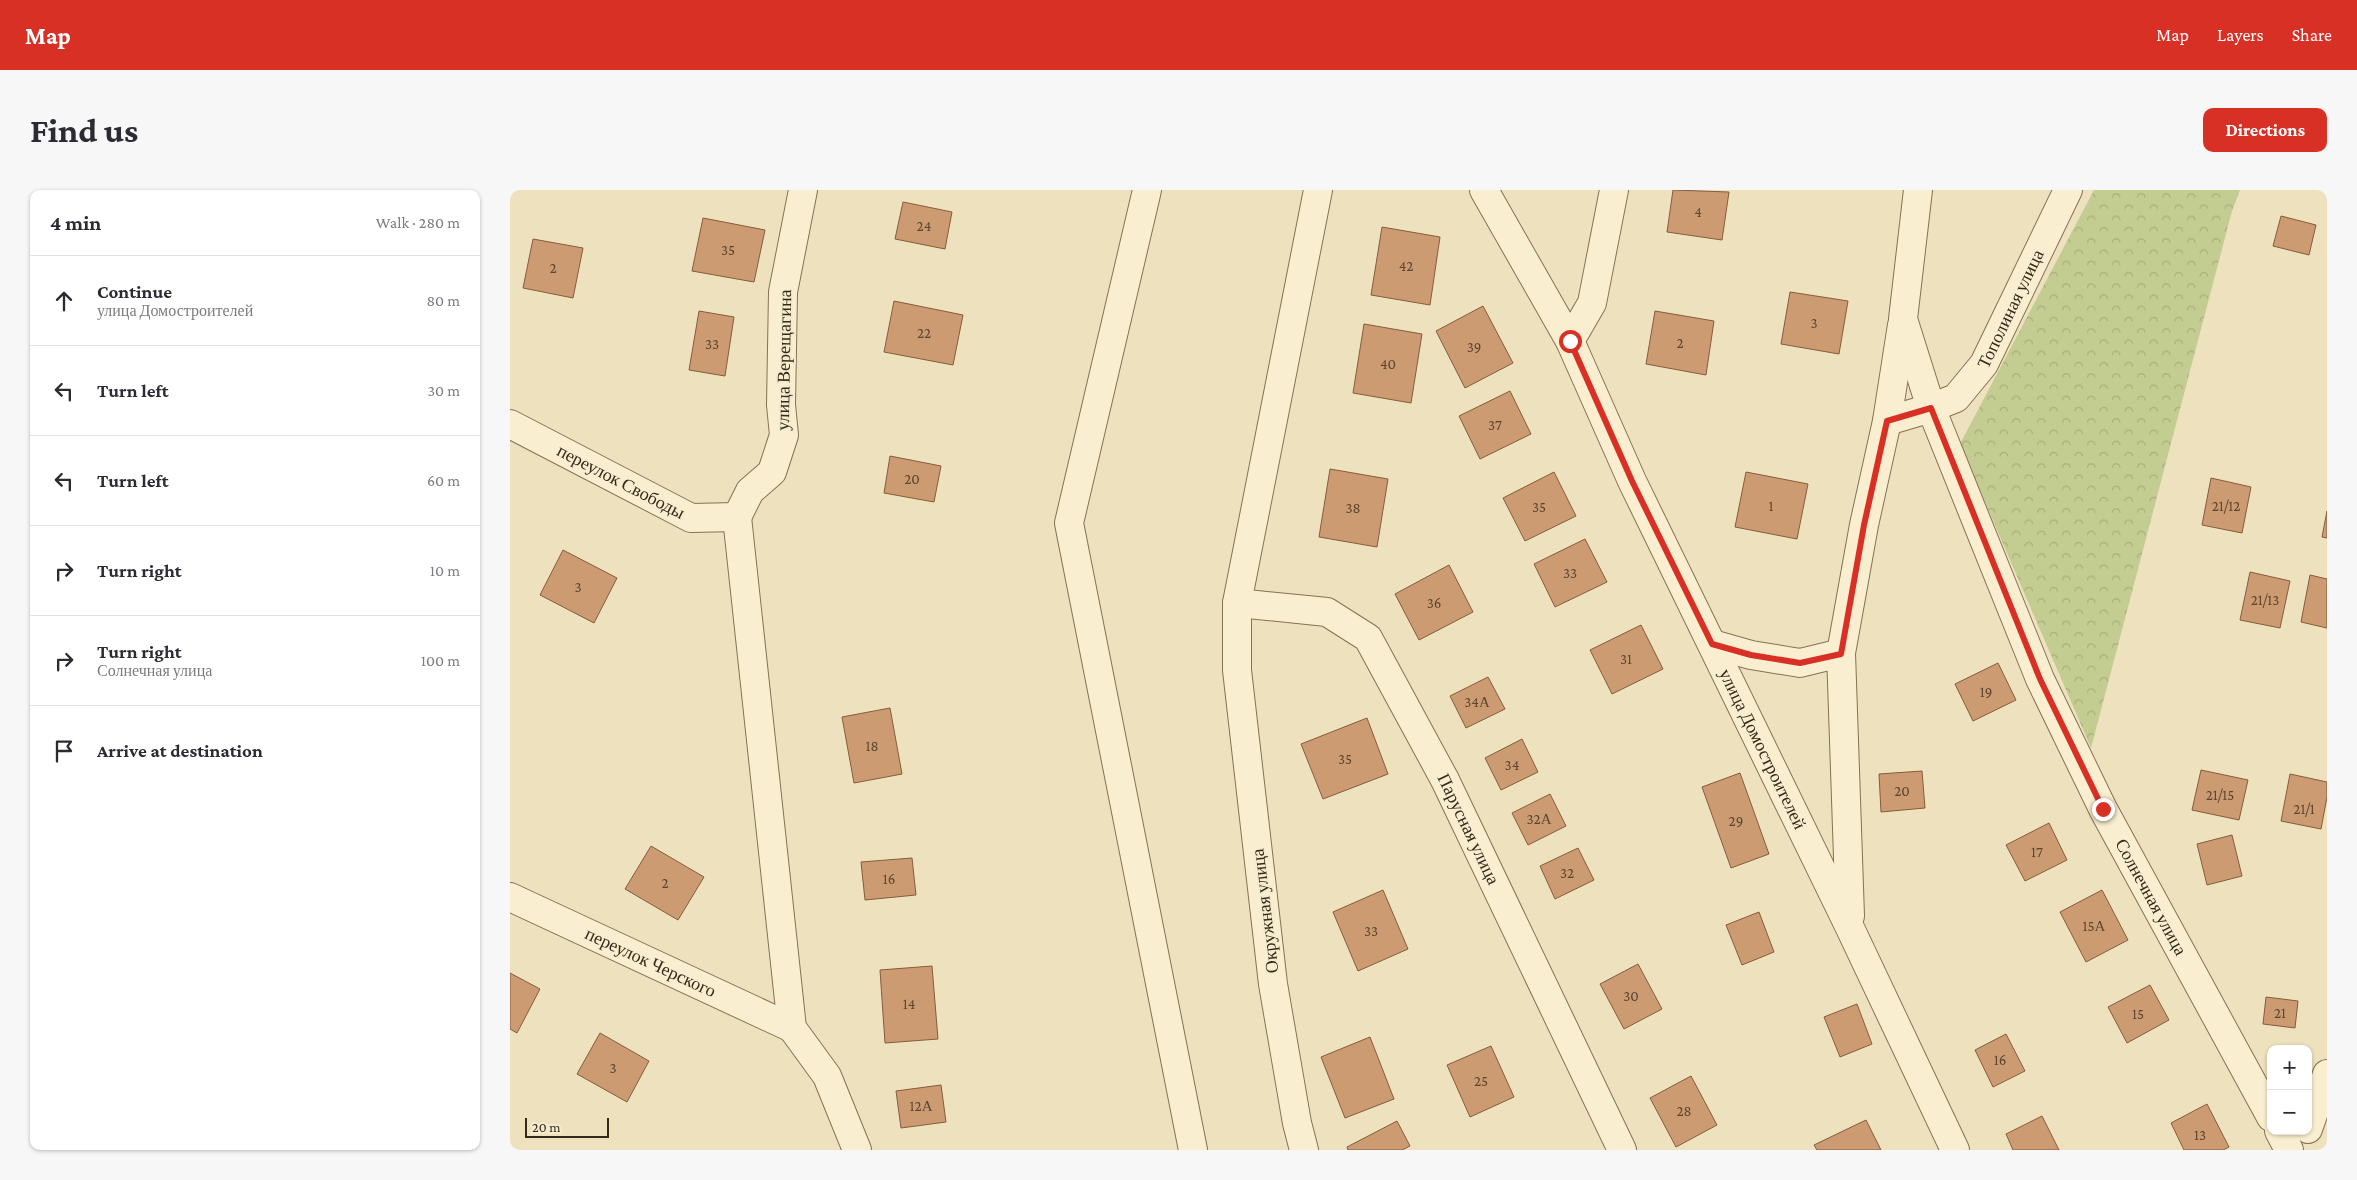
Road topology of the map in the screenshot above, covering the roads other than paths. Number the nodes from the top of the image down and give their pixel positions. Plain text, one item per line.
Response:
1 (803, 190) edge
2 (1147, 190) edge
3 (1318, 190) edge
4 (1484, 190) edge
5 (1614, 190) edge
6 (1918, 190) edge
7 (2068, 190) edge
8 (1903, 318) junction
9 (1570, 341) junction
10 (1931, 408) junction
11 (1887, 421) junction
12 (510, 424) edge
13 (738, 517) junction
14 (1237, 603) junction
15 (1712, 644) junction
16 (1841, 654) junction
17 (510, 897) edge
18 (1850, 928) junction
19 (792, 1028) junction
20 (2326, 1081) edge
21 (2267, 1109) edge
22 (2312, 1119) edge
23 (2281, 1135) edge
24 (2306, 1135) edge
25 (858, 1150) edge
26 (1192, 1150) edge
27 (1304, 1150) edge
28 (1622, 1150) edge
29 (1955, 1150) edge
30 (2289, 1150) edge
31 (2301, 1150) edge

1 - 13 street, улица Верещагина
2 - 26 street
3 - 14 street, Окружная улица
4 - 9 street, улица Домостроителей
5 - 9 street
6 - 8 street, Солнечная улица
7 - 10 street, Тополиная улица
8 - 10 street, Солнечная улица
8 - 11 street
9 - 15 street, улица Домостроителей
10 - 11 street, Тополиная улица
10 - 21 street, Солнечная улица
11 - 16 street
12 - 13 street, переулок Свободы
13 - 19 street
14 - 27 street, Окружная улица
14 - 28 street, Парусная улица
15 - 16 street
15 - 18 street, улица Домостроителей
16 - 18 street
17 - 19 street, переулок Черского
18 - 29 street, улица Домостроителей
19 - 25 street
20 - 22 street
23 - 30 street
24 - 31 street

